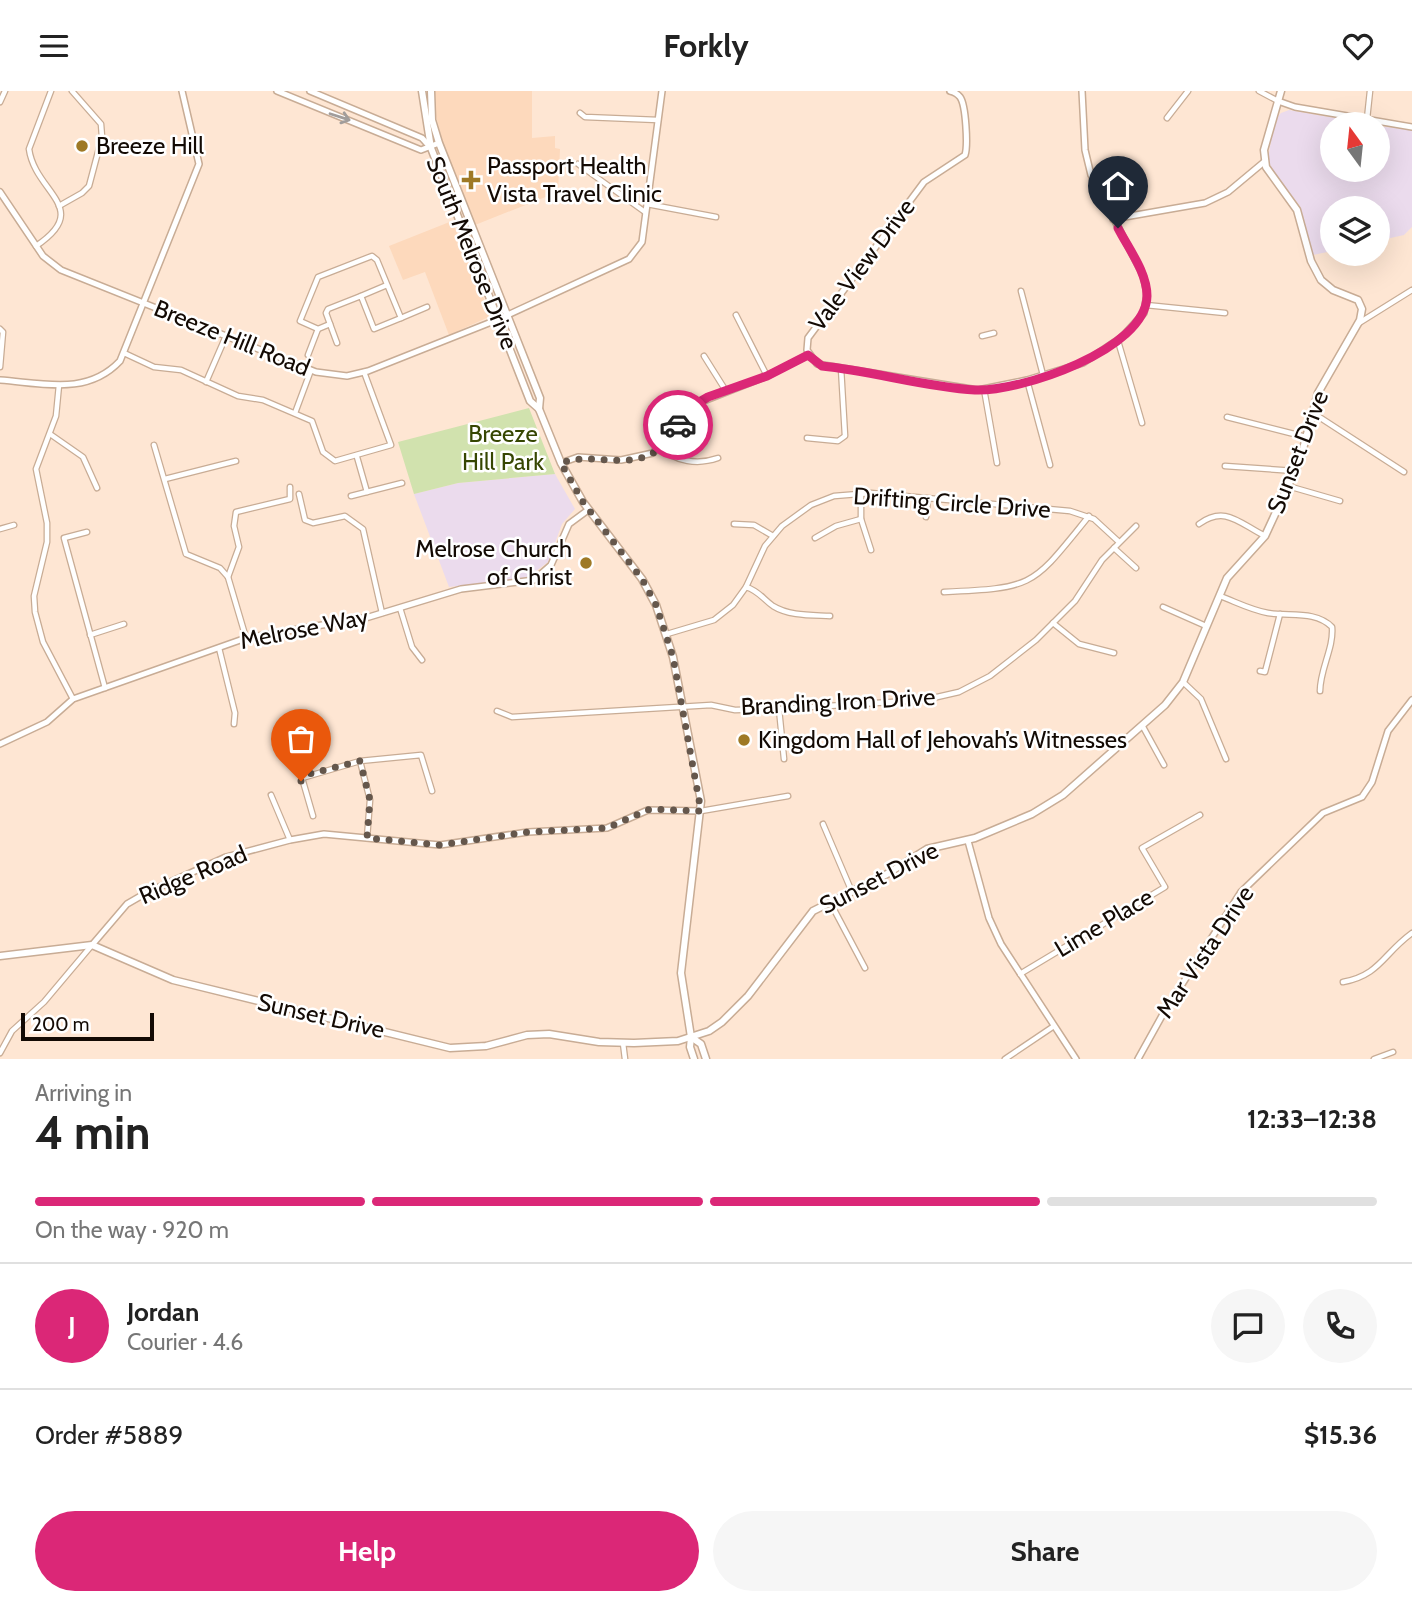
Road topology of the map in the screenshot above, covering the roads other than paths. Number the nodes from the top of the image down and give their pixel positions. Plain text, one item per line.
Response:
1 (5, 91) edge
2 (51, 91) edge
3 (72, 91) edge
4 (182, 91) edge
5 (277, 91) edge
6 (310, 91) edge
7 (422, 91) edge
8 (431, 91) edge
9 (662, 91) edge
10 (950, 91) edge
11 (1082, 91) edge
12 (1188, 91) edge
13 (1259, 91) edge
14 (1281, 91) edge
15 (1370, 91) edge
16 (961, 94) edge
17 (1278, 101) junction
18 (0, 102) edge
19 (1332, 112) edge
20 (1368, 112) edge
21 (580, 113) dead end
22 (1167, 118) dead end
23 (658, 120) junction
24 (1390, 123) edge
25 (1412, 127) edge
26 (439, 143) junction
27 (430, 148) junction
28 (1264, 162) junction
29 (578, 164) dead end
30 (0, 192) edge
31 (647, 204) junction
32 (59, 206) junction
33 (645, 212) junction
34 (716, 217) dead end
35 (1113, 219) junction
36 (36, 246) junction
37 (387, 285) junction
38 (1412, 290) edge
39 (1021, 291) dead end
40 (360, 296) junction
41 (145, 303) junction
42 (1146, 305) junction
43 (428, 307) dead end
44 (1225, 313) dead end
45 (736, 315) dead end
46 (507, 316) junction
47 (401, 318) junction
48 (499, 319) junction
49 (330, 324) junction
50 (1358, 324) junction
51 (0, 329) edge
52 (318, 329) junction
53 (995, 333) dead end
54 (226, 336) junction
55 (982, 336) dead end
56 (1118, 341) junction
57 (337, 343) dead end
58 (124, 353) junction
59 (308, 355) dead end
60 (808, 355) junction
61 (704, 356) dead end
62 (0, 367) edge
63 (841, 368) junction
64 (311, 370) junction
65 (364, 372) junction
66 (1043, 375) junction
67 (767, 376) junction
68 (0, 380) edge
69 (1027, 380) junction
70 (206, 382) junction
71 (59, 385) junction
72 (984, 389) junction
73 (726, 391) junction
74 (538, 409) junction
75 (1312, 412) junction
76 (295, 413) junction
77 (1227, 417) dead end
78 (1142, 423) dead end
79 (50, 433) junction
80 (1307, 437) junction
81 (807, 439) dead end
82 (154, 445) dead end
83 (661, 447) junction
84 (357, 457) junction
85 (718, 458) dead end
86 (236, 461) dead end
87 (561, 463) junction
88 (997, 463) dead end
89 (1050, 465) dead end
90 (1225, 466) dead end
91 (1294, 471) junction
92 (1404, 472) dead end
93 (165, 479) junction
94 (402, 483) dead end
95 (1288, 486) junction
96 (290, 487) dead end
97 (97, 488) dead end
98 (367, 492) junction
99 (861, 493) junction
100 (299, 494) dead end
101 (351, 496) dead end
102 (928, 499) junction
103 (1340, 501) dead end
104 (588, 510) junction
105 (1089, 516) junction
106 (926, 517) dead end
107 (861, 519) junction
108 (734, 524) dead end
109 (1199, 524) dead end
110 (14, 526) dead end
111 (1136, 526) dead end
112 (0, 528) edge
113 (86, 532) dead end
114 (773, 535) junction
115 (1265, 536) junction
116 (815, 538) dead end
117 (1119, 542) junction
118 (1114, 548) junction
119 (871, 550) dead end
120 (1136, 568) dead end
121 (228, 577) junction
122 (746, 587) junction
123 (944, 592) dead end
124 (1220, 596) junction
125 (1163, 607) dead end
126 (400, 608) junction
127 (382, 613) junction
128 (1280, 614) junction
129 (830, 616) dead end
130 (1053, 623) junction
131 (124, 624) dead end
132 (1207, 626) junction
133 (667, 634) junction
134 (90, 635) junction
135 (246, 638) junction
136 (219, 647) junction
137 (1114, 653) dead end
138 (422, 660) dead end
139 (1261, 671) dead end
140 (1183, 682) junction
141 (105, 688) junction
142 (1320, 691) dead end
143 (73, 699) junction
144 (1412, 700) edge
145 (682, 707) junction
146 (779, 709) junction
147 (497, 711) dead end
148 (234, 724) dead end
149 (1142, 725) junction
150 (0, 744) edge
151 (784, 759) dead end
152 (1226, 759) dead end
153 (360, 761) junction
154 (1164, 765) dead end
155 (432, 791) dead end
156 (271, 795) dead end
157 (788, 796) dead end
158 (701, 811) junction
159 (1200, 815) dead end
160 (313, 816) dead end
161 (823, 824) dead end
162 (367, 838) junction
163 (290, 840) junction
164 (968, 841) junction
165 (852, 891) junction
166 (830, 902) junction
167 (1412, 933) edge
168 (92, 945) junction
169 (0, 956) edge
170 (865, 968) dead end
171 (1020, 974) junction
172 (1343, 982) dead end
173 (1054, 1026) junction
174 (691, 1037) junction
175 (622, 1043) junction
176 (1393, 1052) dead end
177 (0, 1053) edge
178 (625, 1059) edge
179 (694, 1059) edge
180 (706, 1059) edge
181 (1005, 1059) edge
182 (1076, 1059) edge
183 (1138, 1059) edge
184 (1374, 1059) edge

1 - 18 street
2 - 32 street
3 - 32 street
4 - 41 street
5 -> 27 street
6 - 27 street
7 - 27 main road, South Melrose Drive
8 - 26 main road, South Melrose Drive
9 - 23 street, Breeze Hill Road
10 - 16 street, Vale View Drive
11 - 35 street
12 - 22 street
13 - 17 street
14 - 17 main road
15 - 20 street
16 - 60 street, Vale View Drive
17 - 19 street
17 - 28 main road
21 - 23 street
23 - 31 street, Breeze Hill Road
24 - 25 street
26 - 27 street
26 - 46 main road, South Melrose Drive
27 - 48 main road, South Melrose Drive
28 - 35 street
28 - 50 main road
29 - 33 street
30 - 36 street, Breeze Hill Road
31 - 33 street, Breeze Hill Road
31 - 34 street
32 - 36 street
33 - 46 street, Breeze Hill Road
35 - 42 street
36 - 41 street, Breeze Hill Road
37 - 40 street
37 - 47 street
37 - 52 street
38 - 50 street
39 - 66 street
40 - 47 street
40 - 49 street
41 - 54 street, Breeze Hill Road
41 - 58 street
42 - 44 street
42 - 56 street, Vale View Drive
43 - 47 street
45 - 67 street
46 - 48 street, Breeze Hill Road
46 - 74 main road, South Melrose Drive
48 - 65 street, Breeze Hill Road
48 - 74 main road, South Melrose Drive
49 - 52 street
49 - 57 street
50 - 75 main road, Sunset Drive
51 - 62 street
52 - 59 street
53 - 55 street
54 - 64 street, Breeze Hill Road
54 - 70 street
56 - 66 street, Vale View Drive
56 - 78 street
58 - 70 street
58 - 71 street
60 - 63 street, Vale View Drive
60 - 67 street
61 - 73 street
63 - 72 street, Vale View Drive
63 - 81 street
64 - 65 street, Breeze Hill Road
64 - 76 street
65 - 84 street
66 - 69 street, Vale View Drive
67 - 73 street
68 - 71 street
69 - 72 street, Vale View Drive
69 - 89 street
70 - 76 street
71 - 79 street
72 - 88 street
73 - 83 street
74 - 87 main road, South Melrose Drive
75 - 80 main road, Sunset Drive
75 - 92 street
76 - 84 street
77 - 80 street
79 - 97 street
79 - 143 street
80 - 91 main road, Sunset Drive
82 - 93 street
83 - 85 street
83 - 87 street
84 - 98 street
86 - 93 street
87 - 104 main road, South Melrose Drive
90 - 91 street
91 - 95 main road, Sunset Drive
93 - 121 street
94 - 98 street
95 - 103 street
95 - 115 main road, Sunset Drive
96 - 121 street
98 - 101 street
99 - 102 street, Drifting Circle Drive
99 - 107 street
99 - 114 street, Drifting Circle Drive
100 - 127 street
102 - 105 street, Drifting Circle Drive
102 - 106 street
104 - 126 street, Melrose Way
104 - 133 main road, South Melrose Drive
105 - 117 street
105 - 123 street
107 - 116 street
107 - 119 street
108 - 114 street
109 - 115 street
110 - 112 street
111 - 117 street, Branding Iron Drive
113 - 134 street
114 - 122 street, Drifting Circle Drive
115 - 124 main road, Sunset Drive
117 - 118 street, Branding Iron Drive
118 - 120 street
118 - 130 street, Branding Iron Drive
121 - 135 street
122 - 129 street
122 - 133 street, Drifting Circle Drive
124 - 128 street
124 - 132 main road, Sunset Drive
125 - 132 street
126 - 127 street, Melrose Way
126 - 138 street
127 - 135 street, Melrose Way
128 - 139 street
128 - 142 street
130 - 137 street
130 - 146 street, Branding Iron Drive
131 - 134 street
132 - 140 main road, Sunset Drive
133 - 145 main road, South Melrose Drive
134 - 141 street
135 - 136 street, Melrose Way
136 - 141 street, Melrose Way
136 - 148 street
140 - 149 main road, Sunset Drive
140 - 152 street
141 - 143 street, Melrose Way
143 - 150 street, Melrose Way
144 - 183 street, Mar Vista Drive
145 - 146 street, Branding Iron Drive
145 - 147 street, Branding Iron Drive
145 - 158 main road, South Melrose Drive
146 - 151 street
149 - 154 street
149 - 164 main road, Sunset Drive
153 - 155 street
153 - 160 street
153 - 162 street
156 - 163 street
157 - 158 street
158 - 162 street, Ridge Road
158 - 174 main road, South Melrose Drive
159 - 171 street, Lime Place
161 - 165 street
162 - 163 street, Ridge Road
163 - 168 street, Ridge Road
164 - 165 main road, Sunset Drive
164 - 171 street
165 - 166 main road, Sunset Drive
166 - 170 street
166 - 174 main road, Sunset Drive
167 - 172 street
168 - 169 main road
168 - 175 main road, Sunset Drive
168 - 177 street, Ridge Road
171 - 173 street
173 - 181 street
173 - 182 street
174 - 175 main road, Sunset Drive
174 - 179 main road, South Melrose Drive
174 - 180 main road, South Melrose Drive
175 - 178 street
176 - 184 street

